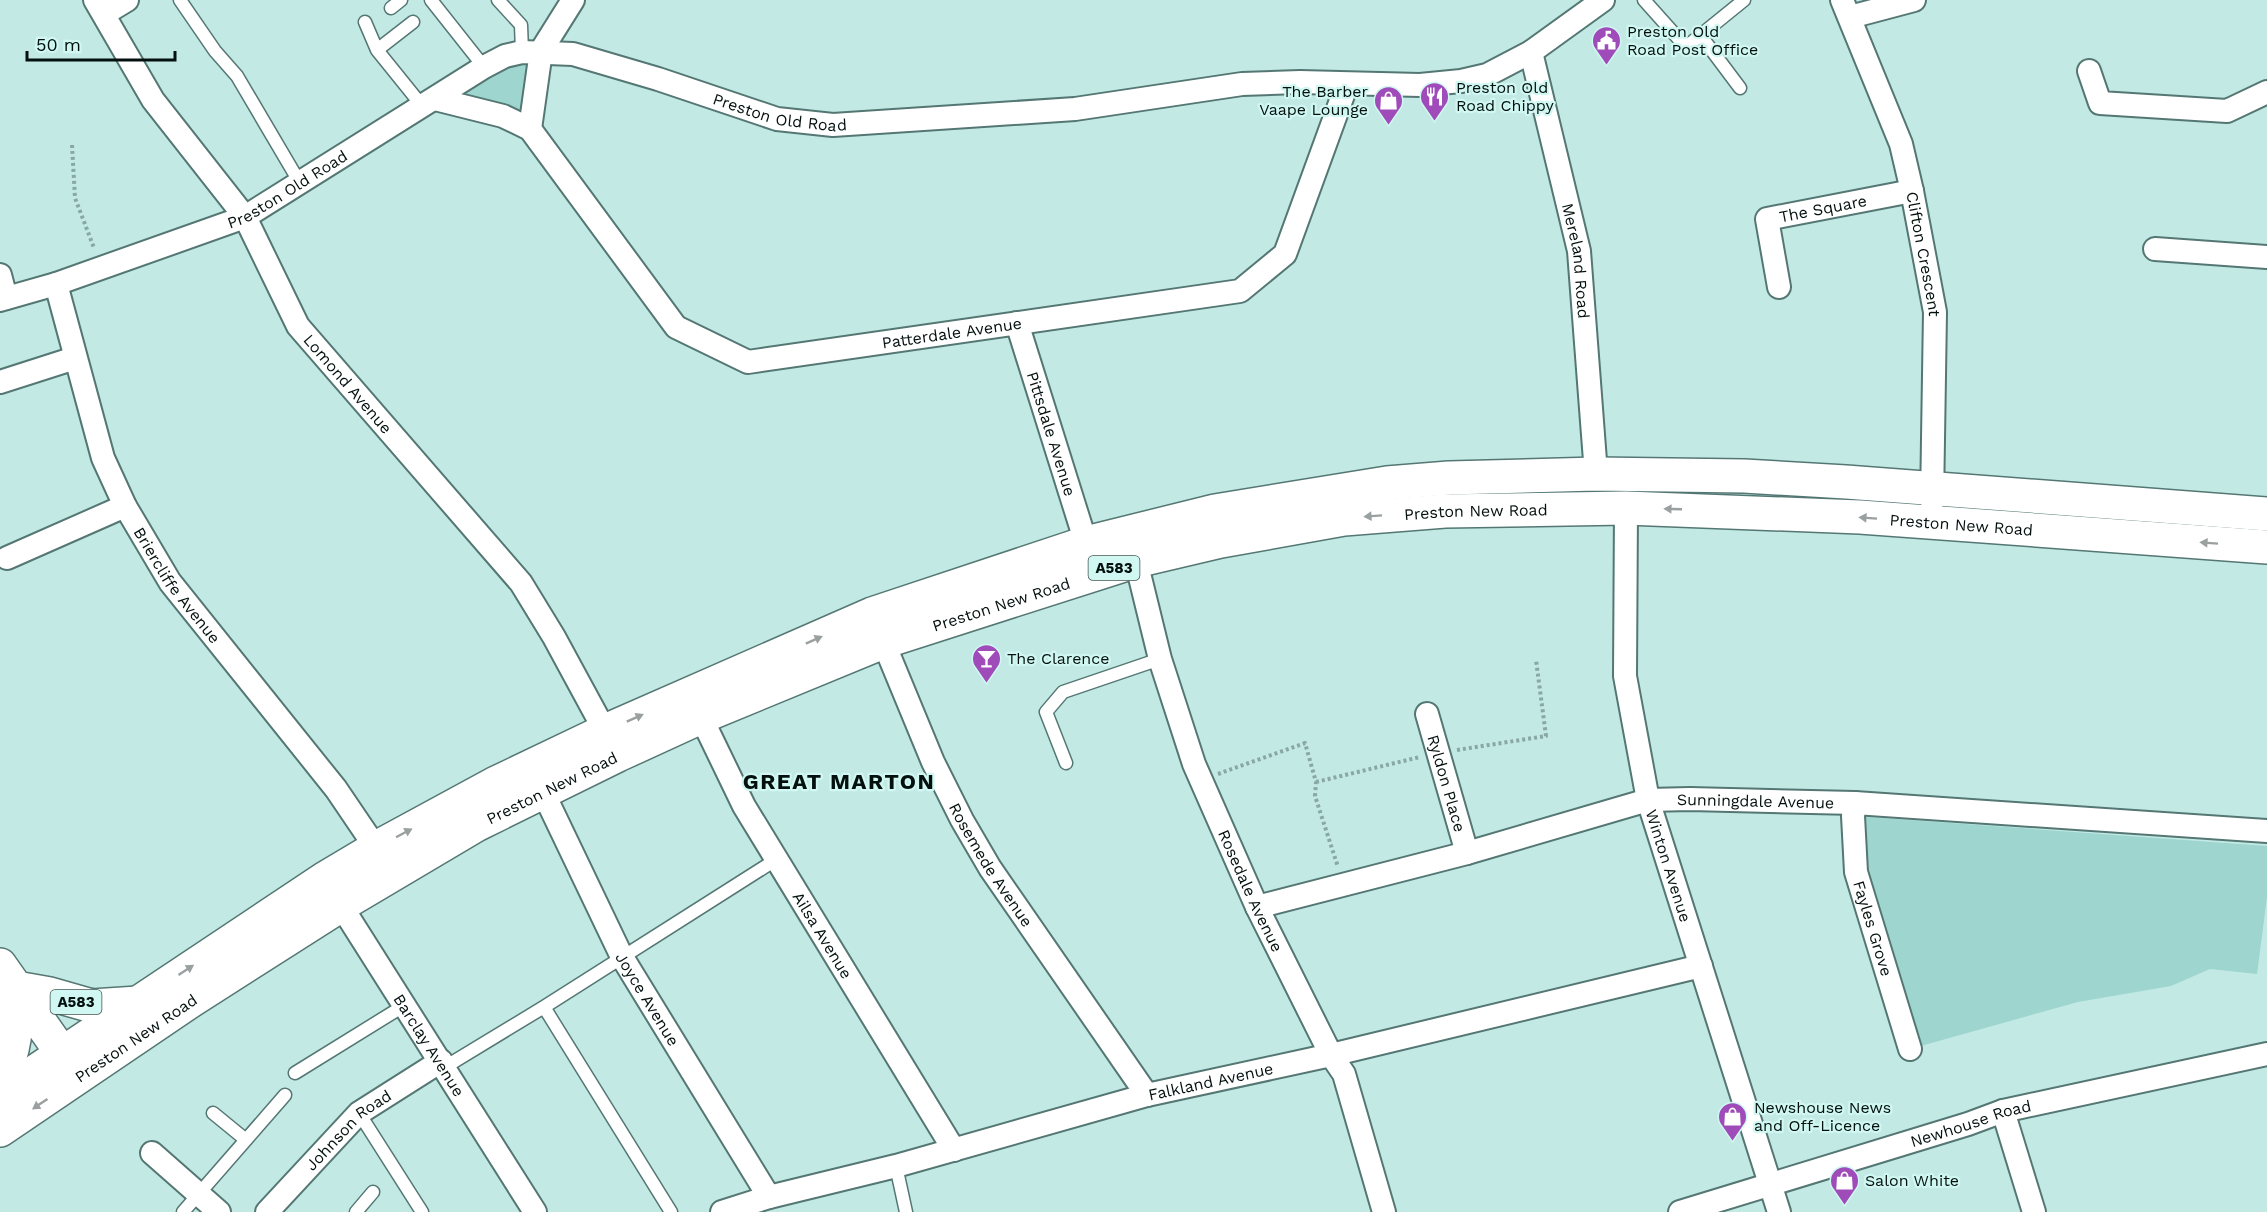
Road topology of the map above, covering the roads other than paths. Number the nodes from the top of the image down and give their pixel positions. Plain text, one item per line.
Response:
1 (127, 0) edge
2 (180, 0) edge
3 (431, 0) edge
4 (498, 0) edge
5 (573, 0) edge
6 (1603, 0) edge
7 (1644, 0) edge
8 (1744, 0) edge
9 (1914, 0) edge
10 (99, 7) edge
11 (1846, 8) edge
12 (365, 22) dead end
13 (413, 22) dead end
14 (1701, 36) junction
15 (377, 50) junction
16 (532, 51) junction
17 (1531, 52) junction
18 (484, 67) junction
19 (2089, 71) dead end
20 (1347, 84) junction
21 (1740, 88) dead end
22 (2267, 92) edge
23 (429, 103) junction
24 (530, 129) junction
25 (300, 183) junction
26 (1912, 191) junction
27 (245, 218) junction
28 (2155, 249) dead end
29 (2267, 257) edge
30 (0, 275) edge
31 (56, 284) junction
32 (1779, 287) dead end
33 (3, 299) edge
34 (1017, 323) junction
35 (75, 358) junction
36 (0, 382) edge
37 (1596, 474) junction
38 (1933, 488) junction
39 (125, 506) junction
40 (1626, 508) junction
41 (2267, 514) edge
42 (1932, 523) junction
43 (1086, 543) junction
44 (2267, 548) edge
45 (7, 558) dead end
46 (1136, 561) junction
47 (878, 628) junction
48 (1160, 658) junction
49 (1427, 714) dead end
50 (701, 717) junction
51 (611, 743) junction
52 (1066, 763) dead end
53 (543, 792) junction
54 (1648, 800) junction
55 (1855, 803) junction
56 (2267, 831) edge
57 (376, 848) junction
58 (1467, 853) junction
59 (777, 859) junction
60 (332, 892) junction
61 (1257, 908) junction
62 (622, 957) junction
63 (1701, 966) junction
64 (8, 976) edge
65 (138, 1003) junction
66 (405, 1005) junction
67 (544, 1007) junction
68 (1910, 1048) dead end
69 (2267, 1054) edge
70 (1331, 1055) junction
71 (443, 1064) junction
72 (71, 1066) junction
73 (295, 1073) dead end
74 (0, 1077) edge
75 (0, 1095) edge
76 (285, 1095) dead end
77 (1146, 1095) junction
78 (2003, 1111) junction
79 (213, 1113) dead end
80 (359, 1113) junction
81 (0, 1130) edge
82 (246, 1140) junction
83 (954, 1150) junction
84 (152, 1153) dead end
85 (896, 1166) junction
86 (1770, 1184) junction
87 (373, 1192) dead end
88 (199, 1195) junction
89 (769, 1197) junction
90 (183, 1212) edge
91 (219, 1212) edge
92 (267, 1212) edge
93 (356, 1212) edge
94 (422, 1212) edge
95 (535, 1212) edge
96 (671, 1212) edge
97 (722, 1212) edge
98 (906, 1212) edge
99 (1384, 1212) edge
100 (1680, 1212) edge
101 (1779, 1212) edge
102 (2034, 1212) edge

1 - 10 street
2 - 25 lane
3 - 18 lane
4 - 16 lane
5 - 16 street
6 - 17 street, Preston Old Road
7 - 14 lane
8 - 14 lane
9 - 11 street
10 - 27 street, Lomond Avenue
11 - 26 street, Clifton Crescent
12 - 15 lane
13 - 15 lane
14 - 21 lane
15 - 23 lane
16 - 18 street, Preston Old Road
16 - 20 street, Preston Old Road
16 - 24 street
17 - 20 street, Preston Old Road
17 - 37 street, Mereland Road
18 - 23 street, Preston Old Road
19 - 22 street
20 - 34 street, Patterdale Avenue
23 - 24 street, Patterdale Avenue
23 - 25 street, Preston Old Road
24 - 34 street, Patterdale Avenue
25 - 27 street, Preston Old Road
26 - 32 street, The Square
26 - 38 street, Clifton Crescent
27 - 31 street, Preston Old Road
27 - 51 street, Lomond Avenue
28 - 29 street
30 - 33 street
31 - 33 street, Preston Old Road
31 - 35 street, Briercliffe Avenue
34 - 43 street, Pittsdale Avenue
35 - 36 street
35 - 39 street, Briercliffe Avenue
37 - 38 main road, Preston New Road / A583
37 - 43 main road, Preston New Road / A583
38 - 41 main road, Preston New Road / A583
38 - 42 street, Clifton Crescent
39 - 45 street
39 - 57 street, Briercliffe Avenue
42 -> 40 main road, Preston New Road / A583
40 -> 46 main road, Preston New Road / A583
40 - 54 street, Winton Avenue
44 -> 42 main road, Preston New Road / A583
43 - 47 main road, Preston New Road / A583
46 - 47 main road, Preston New Road / A583
46 - 48 street, Rosedale Avenue
47 - 50 main road, Preston New Road / A583
51 -> 47 main road, Preston New Road / A583
47 - 77 street, Rosemede Avenue
48 - 52 lane
48 - 61 street, Rosedale Avenue
49 - 58 street, Ryldon Place
50 - 51 main road, Preston New Road / A583
50 - 59 street, Ailsa Avenue
51 - 53 main road, Preston New Road / A583
57 -> 51 main road, Preston New Road / A583
53 - 60 main road, Preston New Road / A583
53 - 62 street, Joyce Avenue
54 - 55 street, Sunningdale Avenue
54 - 58 street, Sunningdale Avenue
54 - 63 street, Winton Avenue
55 - 56 street, Sunningdale Avenue
55 - 68 street, Fayles Grove
57 - 60 main road, Preston New Road / A583
58 - 61 street, Sunningdale Avenue
59 - 62 lane
59 - 83 street, Ailsa Avenue
65 -> 60 main road, Preston New Road / A583
60 - 66 street, Barclay Avenue
60 - 72 main road, Preston New Road / A583
61 - 70 street, Rosedale Avenue
62 - 67 lane
62 - 89 street, Joyce Avenue
63 - 70 street, Falkland Avenue
63 - 86 street, Winton Avenue
64 - 65 main road, A583
64 - 72 main road
64 - 74 main road
65 - 72 main road, Preston New Road / A583
66 - 71 street, Barclay Avenue
66 - 73 lane
67 - 71 lane
67 - 96 lane
69 - 78 street, Newhouse Road
70 - 77 street, Falkland Avenue
70 - 99 street, Rosedale Avenue
71 - 80 street, Johnson Road
71 - 95 street, Barclay Avenue
72 - 75 main road, Preston New Road / A583
72 -> 81 main road, Preston New Road / A583
76 - 82 lane
77 - 83 street, Falkland Avenue
78 - 86 street, Newhouse Road
78 - 102 street
79 - 82 lane
80 - 92 street, Johnson Road
80 - 94 lane
82 - 88 lane
83 - 85 street, Falkland Avenue
84 - 88 street
85 - 89 street, Falkland Avenue
85 - 98 lane
86 - 100 street, Newhouse Road
86 - 101 street, Winton Avenue
87 - 93 lane
88 - 90 lane
88 - 91 street
89 - 97 street, Falkland Avenue

